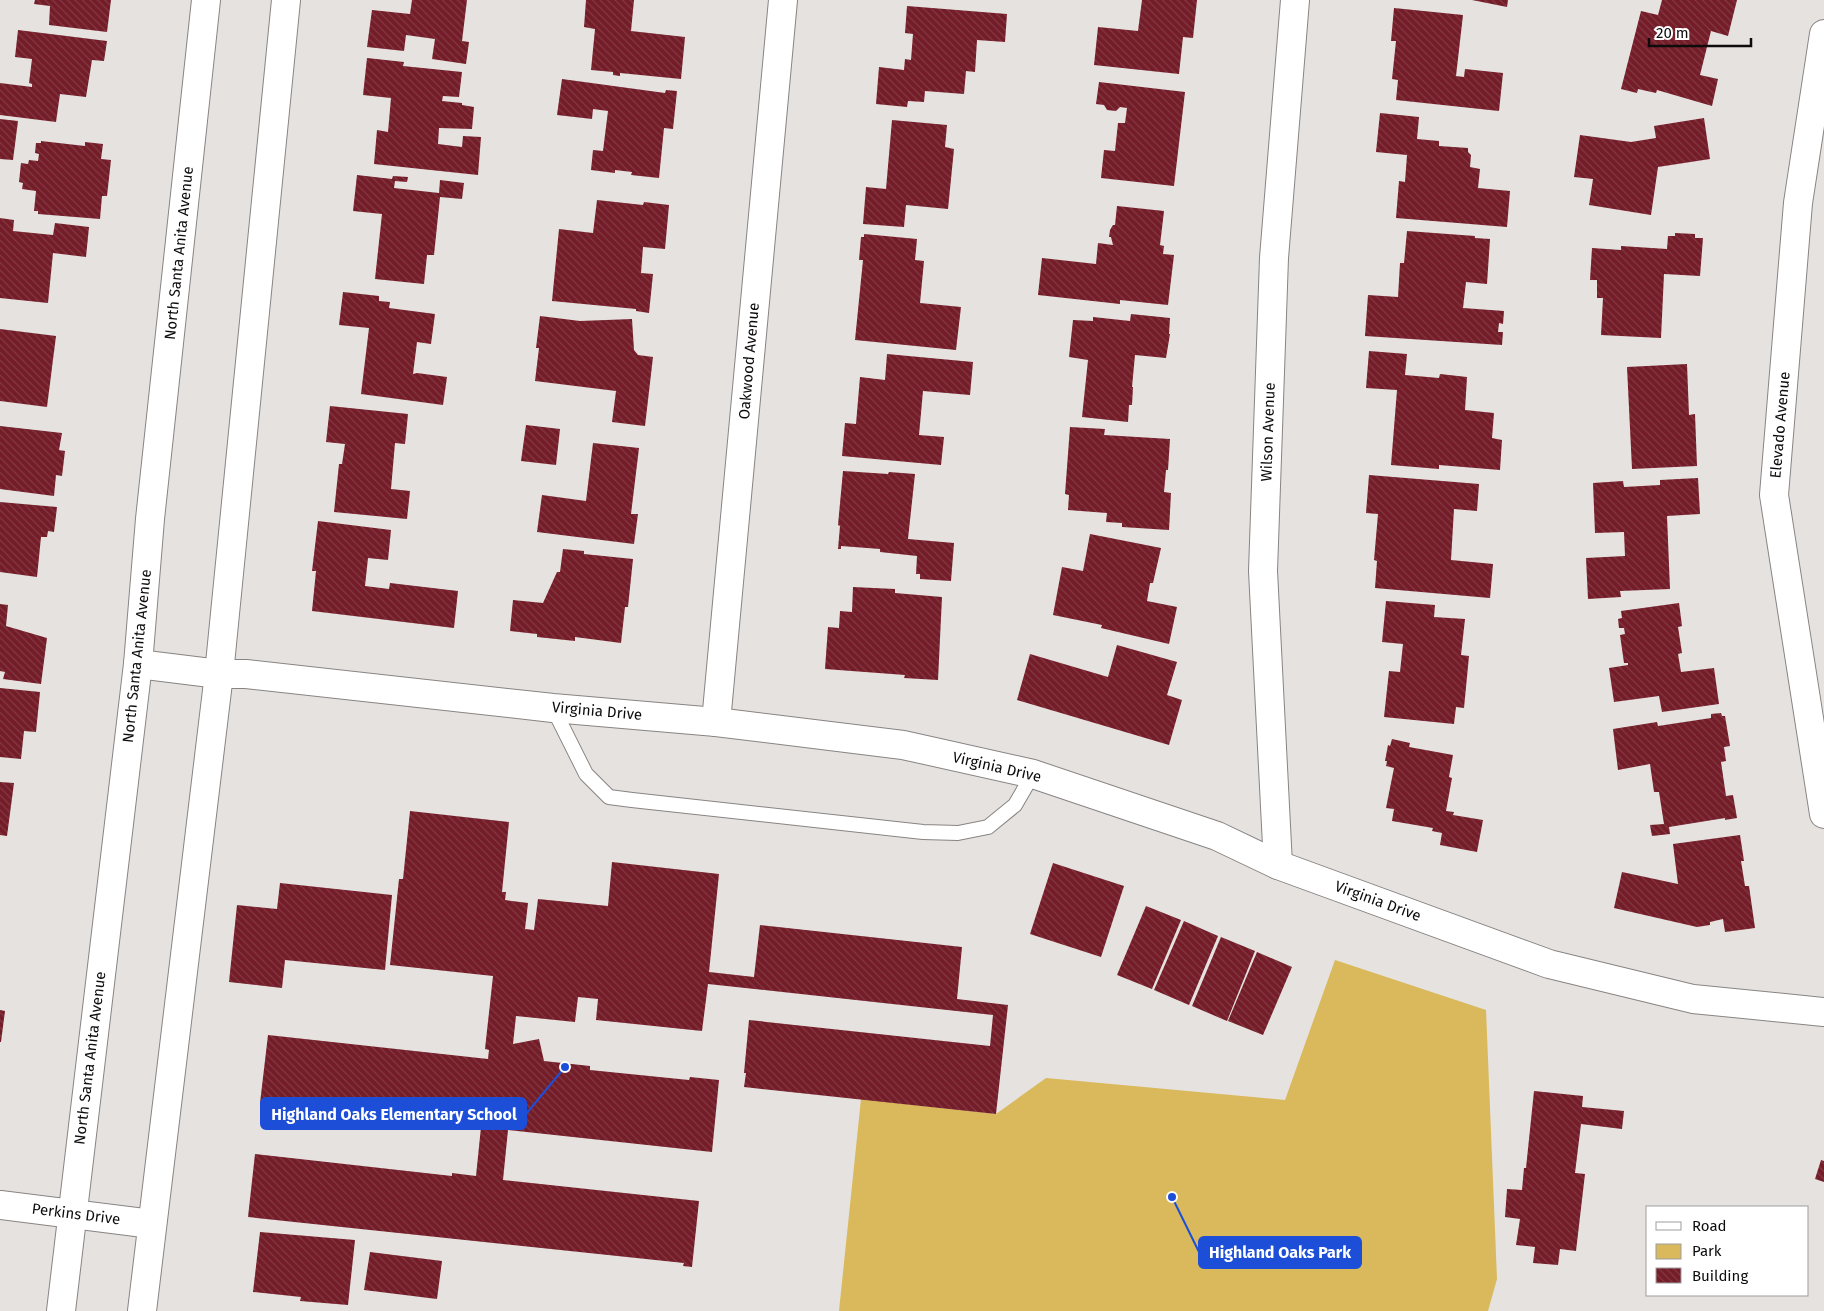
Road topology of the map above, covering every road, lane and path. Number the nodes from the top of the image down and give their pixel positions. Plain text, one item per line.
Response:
1 (206, 0) edge
2 (286, 0) edge
3 (783, 0) edge
4 (1294, 0) edge
5 (1824, 34) edge
6 (138, 664) junction
7 (219, 674) junction
8 (553, 708) junction
9 (716, 722) junction
10 (1033, 774) junction
11 (1824, 814) edge
12 (1278, 865) junction
13 (1824, 1012) edge
14 (0, 1205) edge
15 (71, 1213) junction
16 (152, 1224) junction
17 (61, 1311) edge
18 (142, 1311) edge

1 - 6 street, North Santa Anita Avenue
2 - 7 street
3 - 9 street, Oakwood Avenue
4 - 12 street, Wilson Avenue
5 - 11 street, Elevado Avenue
6 - 7 street, Virginia Drive
6 - 15 street, North Santa Anita Avenue
7 - 8 street, Virginia Drive
7 - 16 street
8 - 9 street, Virginia Drive
8 - 10 lane
9 - 10 street, Virginia Drive
10 - 12 street, Virginia Drive
12 - 13 street, Virginia Drive
14 - 15 street, Perkins Drive
15 - 16 street, Perkins Drive
15 - 17 street, North Santa Anita Avenue
16 - 18 street

